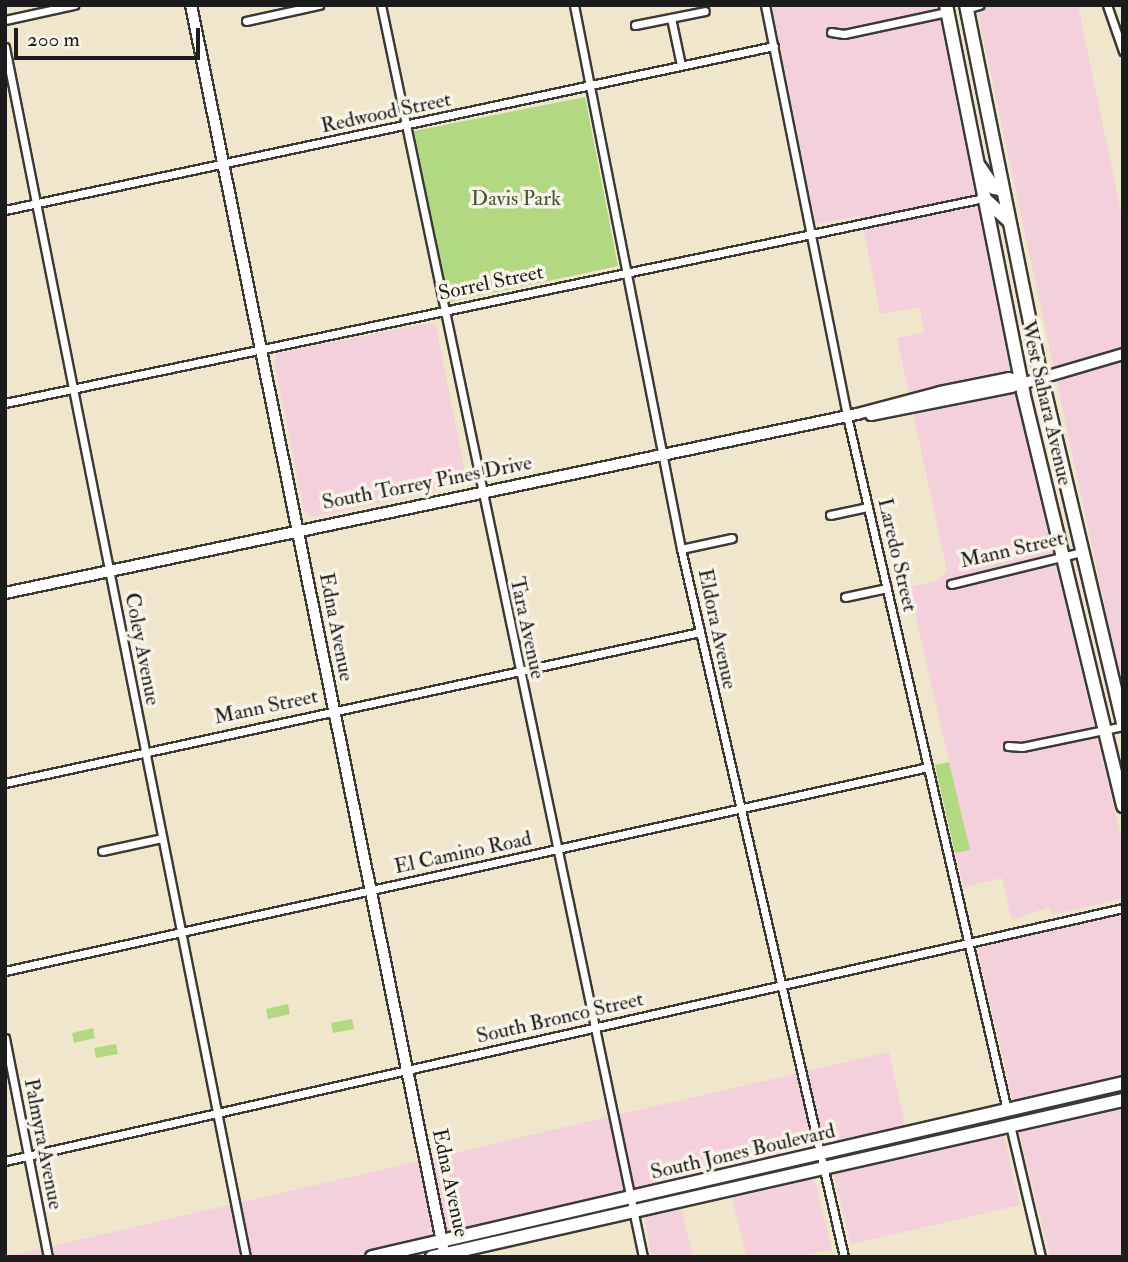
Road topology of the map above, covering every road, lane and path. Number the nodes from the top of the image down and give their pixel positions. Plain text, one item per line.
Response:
1 (74, 5) edge
2 (191, 5) edge
3 (319, 5) edge
4 (381, 5) edge
5 (574, 5) edge
6 (765, 5) edge
7 (1107, 5) edge
8 (960, 7) edge
9 (286, 9) edge
10 (705, 11) dead end
11 (671, 18) junction
12 (5, 20) edge
13 (246, 20) dead end
14 (635, 25) dead end
15 (831, 32) dead end
16 (774, 46) junction
17 (5, 47) edge
18 (1123, 51) edge
19 (681, 65) junction
20 (979, 72) junction
21 (591, 87) junction
22 (405, 127) junction
23 (977, 164) junction
24 (222, 166) junction
25 (1003, 190) junction
26 (984, 198) junction
27 (36, 204) junction
28 (5, 210) edge
29 (1009, 221) junction
30 (811, 233) junction
31 (629, 272) junction
32 (444, 311) junction
33 (263, 349) junction
34 (1123, 354) edge
35 (1041, 376) junction
36 (1020, 381) junction
37 (73, 389) junction
38 (5, 403) edge
39 (852, 415) junction
40 (664, 455) junction
41 (480, 493) junction
42 (868, 507) junction
43 (830, 515) dead end
44 (297, 531) junction
45 (732, 538) dead end
46 (681, 549) junction
47 (1081, 552) junction
48 (1062, 556) junction
49 (109, 571) junction
50 (951, 584) dead end
51 (887, 588) junction
52 (5, 593) edge
53 (845, 597) dead end
54 (699, 632) junction
55 (518, 671) junction
56 (333, 711) junction
57 (1123, 724) edge
58 (1105, 730) junction
59 (1008, 746) dead end
60 (145, 751) junction
61 (928, 767) junction
62 (5, 783) edge
63 (1123, 806) edge
64 (739, 810) junction
65 (162, 838) junction
66 (556, 850) junction
67 (102, 851) dead end
68 (369, 891) junction
69 (1123, 908) edge
70 (181, 933) junction
71 (968, 943) junction
72 (5, 971) edge
73 (779, 987) junction
74 (593, 1029) junction
75 (5, 1038) edge
76 (406, 1071) junction
77 (1123, 1083) edge
78 (1123, 1100) edge
79 (1007, 1111) junction
80 (217, 1112) junction
81 (1010, 1125) junction
82 (971, 1133) junction
83 (818, 1154) junction
84 (27, 1156) junction
85 (5, 1161) edge
86 (820, 1168) junction
87 (629, 1198) junction
88 (632, 1212) junction
89 (441, 1252) edge
90 (48, 1257) edge
91 (246, 1257) edge
92 (372, 1257) edge
93 (643, 1257) edge
94 (844, 1257) edge
95 (1041, 1257) edge

1 - 12 street
2 - 24 street, Edna Avenue
3 - 9 street
4 - 22 street, Tara Avenue
5 - 21 street, Eldora Avenue
6 - 16 street, Laredo Street
7 - 18 street
8 - 15 street
8 - 20 main road, West Sahara Avenue
8 - 20 main road
8 - 23 main road, West Sahara Avenue
9 - 13 street
10 - 11 street
11 - 14 street
11 - 19 street
16 - 19 street, Redwood Street
16 - 30 street, Laredo Street
17 - 27 street, Coley Avenue
19 - 21 street, Redwood Street
20 - 25 main road, West Sahara Avenue
21 - 22 street, Redwood Street
21 - 31 street, Eldora Avenue
22 - 24 street, Redwood Street
22 - 32 street, Tara Avenue
23 - 25 main road
23 - 26 main road, West Sahara Avenue
24 - 27 street, Redwood Street
24 - 33 street, Edna Avenue
25 - 29 main road, West Sahara Avenue
26 - 29 main road
26 - 30 street, Sorrel Street
26 - 36 main road, West Sahara Avenue
27 - 28 street, Redwood Street
27 - 37 street, Coley Avenue
29 - 35 main road, West Sahara Avenue
30 - 31 street, Sorrel Street
30 - 39 street, Laredo Street
31 - 32 street, Sorrel Street
31 - 40 street, Eldora Avenue
32 - 33 street, Sorrel Street
32 - 41 street, Tara Avenue
33 - 37 street, Sorrel Street
33 - 44 street, Edna Avenue
34 - 35 street, South Torrey Pines Drive
35 - 36 street, South Torrey Pines Drive
35 - 47 main road, West Sahara Avenue
36 - 39 street, South Torrey Pines Drive
36 - 48 main road, West Sahara Avenue
37 - 38 street, Sorrel Street
37 - 49 street, Coley Avenue
39 - 40 street, South Torrey Pines Drive
39 - 42 street, Laredo Street
40 - 41 street, South Torrey Pines Drive
40 - 46 street, Eldora Avenue
41 - 44 street, South Torrey Pines Drive
41 - 55 street, Tara Avenue
42 - 43 street
42 - 51 street, Laredo Street
44 - 49 street, South Torrey Pines Drive
44 - 56 street, Edna Avenue
45 - 46 street
46 - 54 street, Eldora Avenue
47 - 48 street, Mann Street
47 - 57 main road, West Sahara Avenue
48 - 50 street, Mann Street
48 - 58 main road, West Sahara Avenue
49 - 52 street, South Torrey Pines Drive
49 - 60 street, Coley Avenue
51 - 53 street
51 - 61 street, Laredo Street
54 - 55 street, Mann Street
54 - 64 street, Eldora Avenue
55 - 56 street, Mann Street
55 - 66 street, Tara Avenue
56 - 60 street, Mann Street
56 - 68 street, Edna Avenue
57 - 58 street
58 - 59 street
58 - 63 main road, West Sahara Avenue
60 - 62 street, Mann Street
60 - 65 street, Coley Avenue
61 - 64 street, El Camino Road
61 - 71 street, Laredo Street
64 - 66 street, El Camino Road
64 - 73 street, Eldora Avenue
65 - 67 street
65 - 70 street, Coley Avenue
66 - 68 street, El Camino Road
66 - 74 street, Tara Avenue
68 - 70 street, El Camino Road
68 - 76 street, Edna Avenue
69 - 71 street, South Bronco Street
70 - 72 street, El Camino Road
70 - 80 street, Coley Avenue
71 - 73 street, South Bronco Street
71 - 79 street, Laredo Street
73 - 74 street, South Bronco Street
73 - 83 street, Eldora Avenue
74 - 76 street, South Bronco Street
74 - 87 street, Tara Avenue
75 - 84 street, Palmyra Avenue
76 - 80 street, South Bronco Street
76 - 89 street, Edna Avenue
77 - 79 main road, South Jones Boulevard
78 - 81 main road, South Jones Boulevard
79 - 82 main road
79 - 83 main road, South Jones Boulevard
80 - 84 street, South Bronco Street
80 - 91 street, Coley Avenue
81 - 82 main road, South Jones Boulevard
81 - 95 street
82 - 86 main road, South Jones Boulevard
83 - 86 street, Eldora Avenue
83 - 87 main road, South Jones Boulevard
84 - 85 street, South Bronco Street
84 - 90 street, Palmyra Avenue
86 - 88 main road, South Jones Boulevard
86 - 94 street, Eldora Avenue
87 - 88 street, Tara Avenue
87 - 89 main road, South Jones Boulevard
88 - 89 main road, South Jones Boulevard
88 - 93 street, Tara Avenue
89 - 92 main road, South Jones Boulevard

